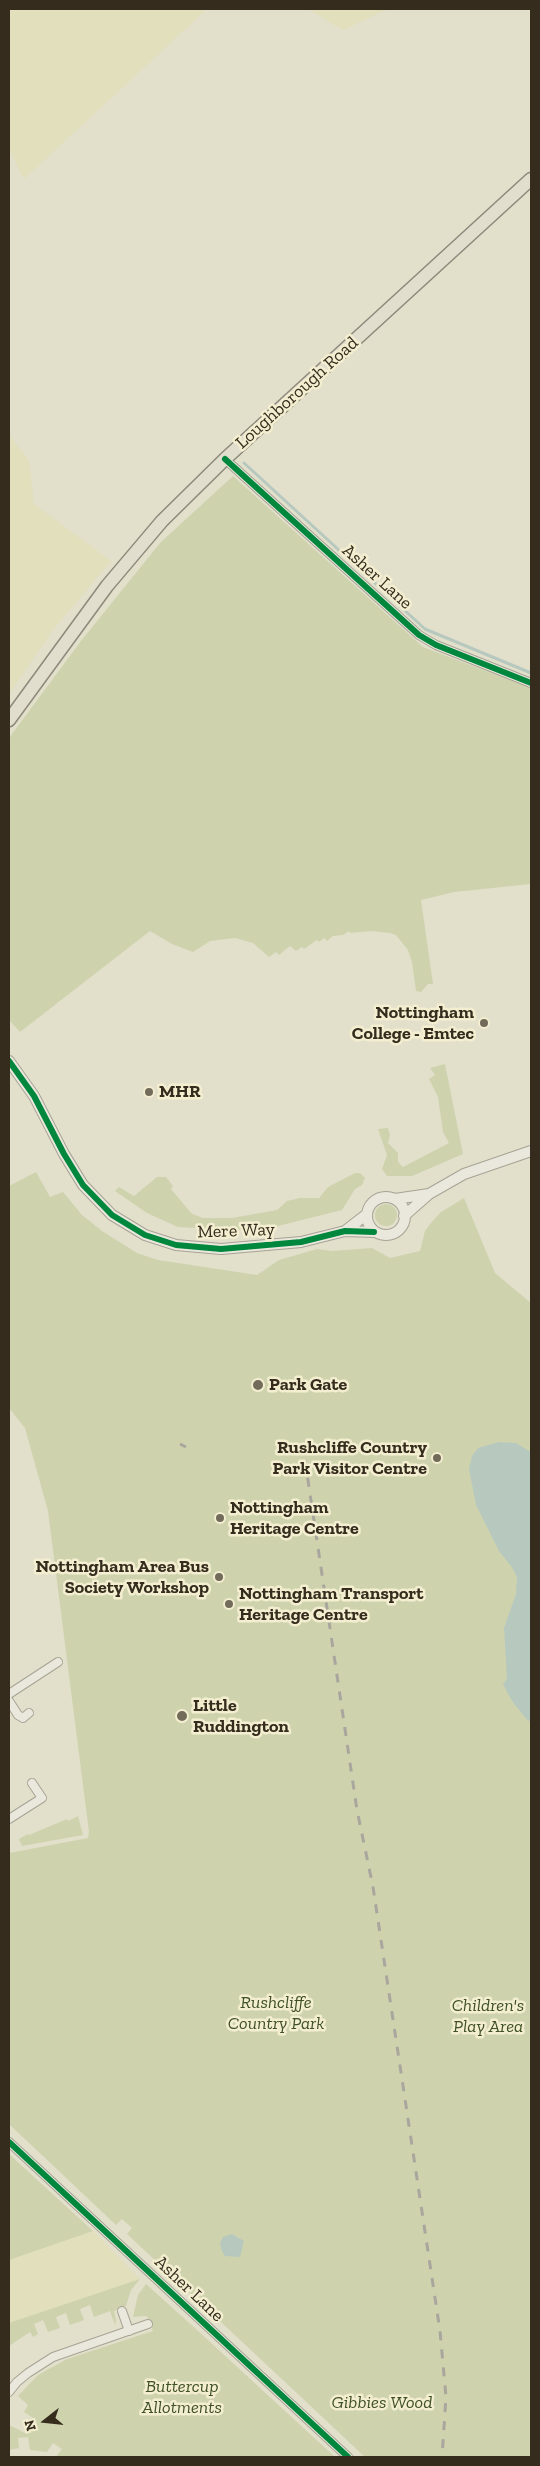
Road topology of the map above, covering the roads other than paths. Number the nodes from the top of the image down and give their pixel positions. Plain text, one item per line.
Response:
1 (531, 179) edge
2 (225, 459) junction
3 (531, 683) edge
4 (9, 720) edge
5 (9, 1061) edge
6 (531, 1151) edge
7 (429, 1194) junction
8 (395, 1199) junction
9 (367, 1214) junction
10 (404, 1216) junction
11 (345, 1231) junction
12 (374, 1232) junction
13 (58, 1662) dead end
14 (9, 1694) edge
15 (9, 1701) edge
16 (29, 1713) dead end
17 (32, 1783) dead end
18 (9, 1820) edge
19 (9, 2142) edge
20 (122, 2311) dead end
21 (148, 2324) dead end
22 (129, 2331) junction
23 (9, 2392) edge
24 (348, 2457) edge

1 - 2 main road, Loughborough Road
2 - 3 street, Asher Lane
2 - 4 main road, Loughborough Road
5 - 11 street, Mere Way
6 - 7 street
7 - 8 street
7 - 10 street
8 - 9 street
8 - 10 street
9 - 11 street, Mere Way
9 - 12 street
10 - 12 street
11 - 12 street, Mere Way
13 - 14 street
15 - 16 street
17 - 18 street
19 - 24 street, Asher Lane
20 - 22 street
21 - 22 street
22 - 23 street

